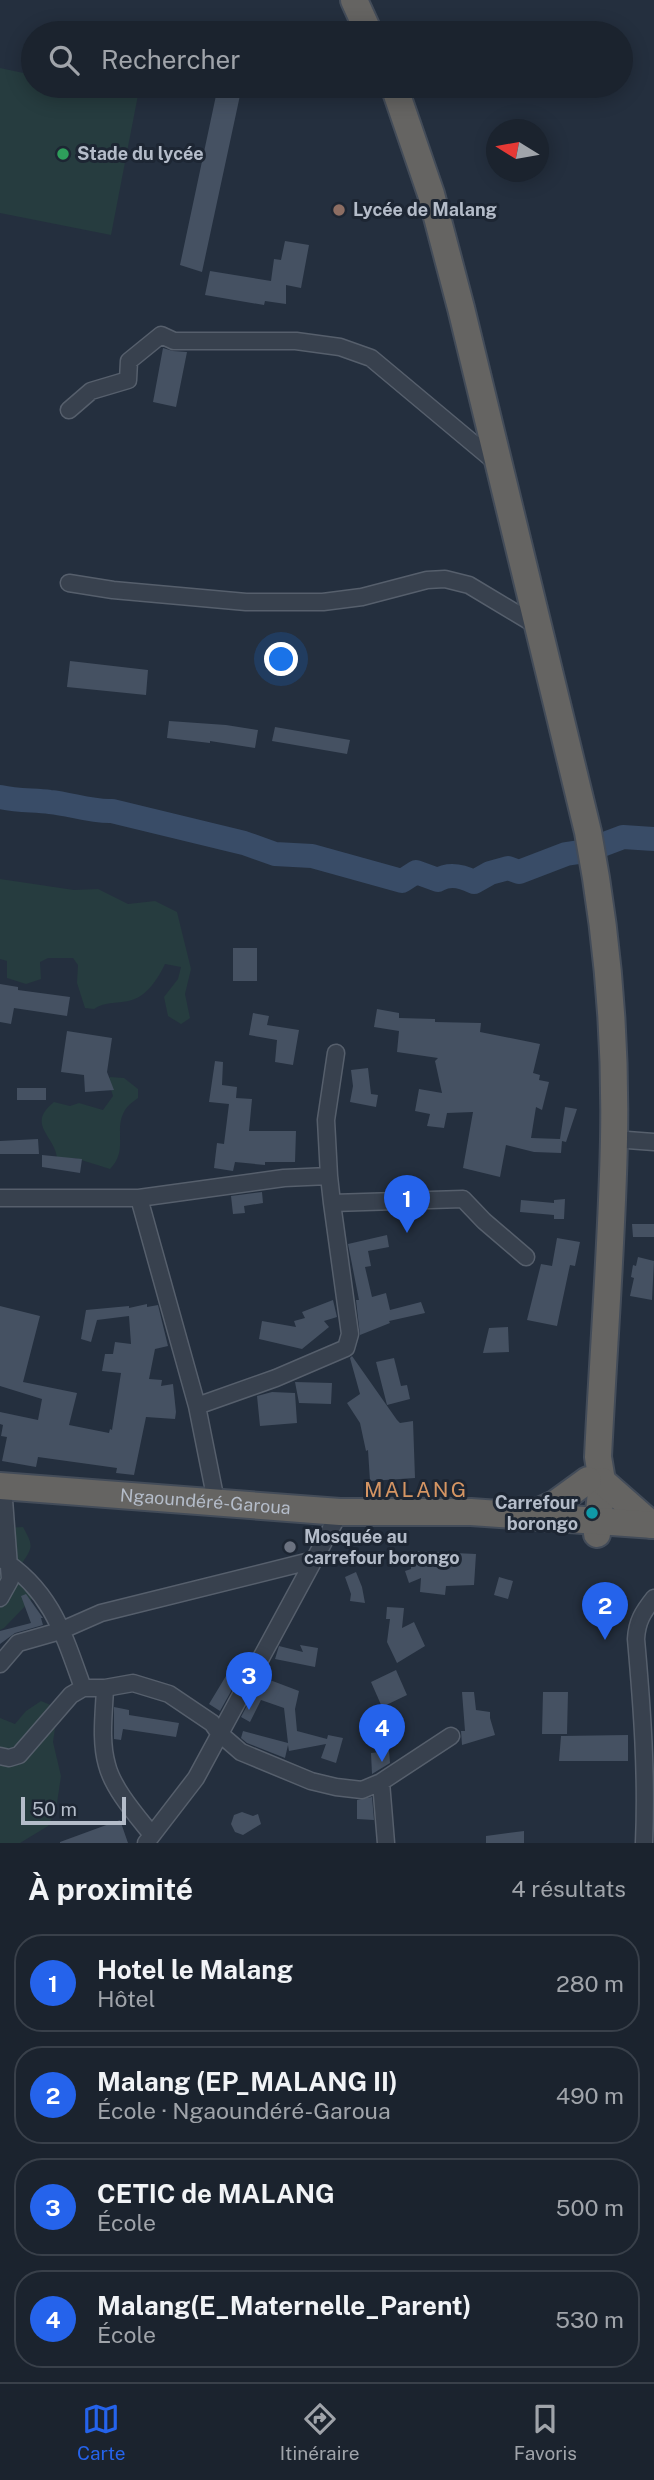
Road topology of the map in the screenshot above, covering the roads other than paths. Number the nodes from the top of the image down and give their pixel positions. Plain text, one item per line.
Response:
1 (354, 0) edge
2 (364, 21) edge
3 (398, 98) edge
4 (69, 410) dead end
5 (500, 466) junction
6 (69, 583) dead end
7 (539, 628) junction
8 (336, 1053) dead end
9 (614, 1139) junction
10 (654, 1142) edge
11 (329, 1176) junction
12 (0, 1198) edge
13 (139, 1198) junction
14 (332, 1203) junction
15 (526, 1256) dead end
16 (197, 1406) junction
17 (596, 1473) junction
18 (2, 1486) edge
19 (216, 1501) junction
20 (340, 1512) junction
21 (410, 1514) junction
22 (530, 1516) junction
23 (589, 1526) junction
24 (653, 1529) edge
25 (314, 1560) junction
26 (5, 1561) edge
27 (0, 1598) edge
28 (654, 1598) edge
29 (60, 1631) junction
30 (0, 1664) edge
31 (83, 1688) junction
32 (105, 1688) junction
33 (219, 1733) junction
34 (451, 1736) dead end
35 (650, 1742) edge
36 (0, 1756) edge
37 (381, 1782) junction
38 (650, 1823) edge
39 (149, 1839) edge
40 (642, 1842) edge
41 (386, 1843) edge

1 - 2 highway
3 - 5 highway
4 - 5 street
5 - 7 highway
6 - 7 street
7 - 9 highway
8 - 11 street
9 - 10 street
9 - 17 highway
11 - 13 street
11 - 14 street
12 - 13 street
13 - 16 street
14 - 15 street
14 - 16 street
16 - 19 street
17 - 22 highway
17 - 23 highway
17 - 24 highway
18 - 19 highway, Ngaoundéré-Garoua
18 - 26 street
19 - 20 highway, Ngaoundéré-Garoua
20 - 21 highway, Ngaoundéré-Garoua
20 - 25 street
21 - 22 highway, Ngaoundéré-Garoua
21 - 23 highway, Ngaoundéré-Garoua
22 - 23 highway, Ngaoundéré-Garoua
23 - 24 highway, Ngaoundéré-Garoua
25 - 29 street
25 - 33 street
26 - 27 street
26 - 29 street
28 - 35 street
29 - 30 street
29 - 31 street
31 - 32 street
31 - 36 street
32 - 33 street
32 - 39 street
33 - 37 street
33 - 39 street
34 - 37 street
35 - 38 street
37 - 41 street
38 - 40 street

